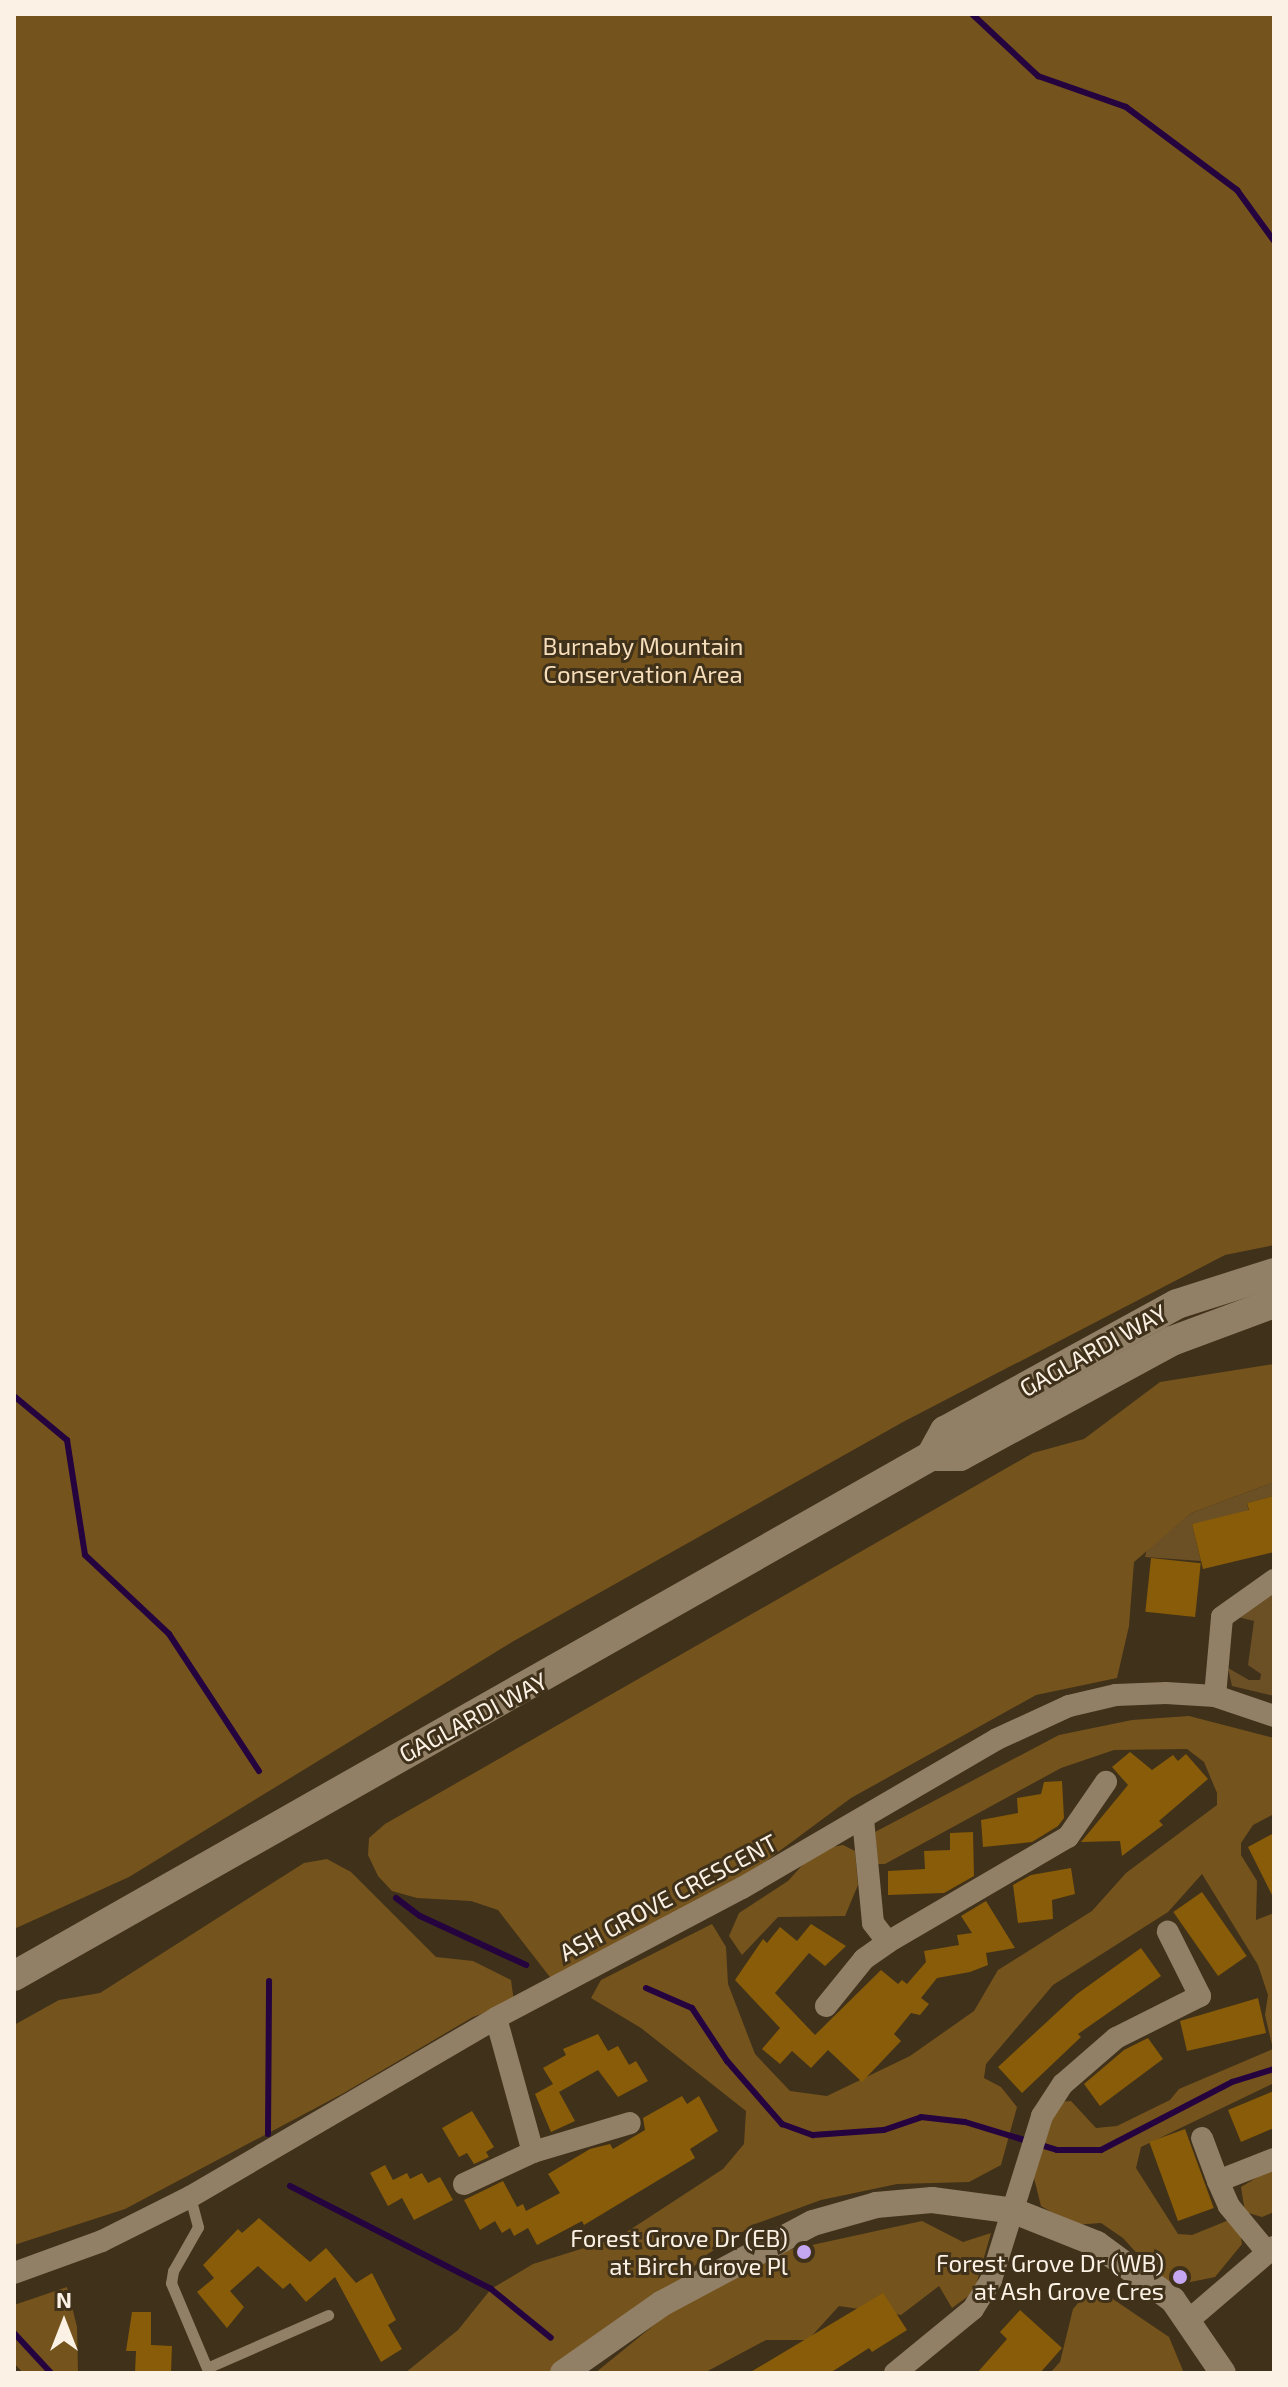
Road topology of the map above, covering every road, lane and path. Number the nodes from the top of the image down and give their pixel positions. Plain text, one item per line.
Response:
1 (1274, 1273) edge
2 (1274, 1303) edge
3 (931, 1456) junction
4 (1274, 1580) edge
5 (1215, 1696) junction
6 (1274, 1716) edge
7 (1106, 1782) dead end
8 (863, 1819) junction
9 (1168, 1932) dead end
10 (888, 1942) junction
11 (14, 1976) edge
12 (826, 2006) dead end
13 (496, 2018) junction
14 (630, 2123) dead end
15 (1202, 2138) dead end
16 (533, 2152) junction
17 (1274, 2159) edge
18 (1218, 2181) junction
19 (464, 2184) dead end
20 (190, 2197) junction
21 (1014, 2211) junction
22 (1271, 2250) edge
23 (14, 2273) edge
24 (328, 2315) dead end
25 (1190, 2319) junction
26 (209, 2370) edge
27 (563, 2373) edge
28 (895, 2373) edge
29 (1223, 2373) edge

1 - 3 main road, GAGLARDI WAY
2 - 3 main road, GAGLARDI WAY
3 - 11 main road, GAGLARDI WAY
4 - 5 street
5 - 6 street, ASH GROVE CRESCENT
5 - 8 street, ASH GROVE CRESCENT
7 - 10 street
8 - 10 street
8 - 13 street, ASH GROVE CRESCENT
9 - 21 street
10 - 12 street
13 - 16 street
13 - 20 street, ASH GROVE CRESCENT
14 - 16 street
15 - 18 street
16 - 19 street
17 - 18 street
18 - 22 street
20 - 23 street, ASH GROVE CRESCENT
20 - 26 lane
21 - 25 street
21 - 27 street
21 - 28 street
22 - 25 street
24 - 26 lane
25 - 29 street

